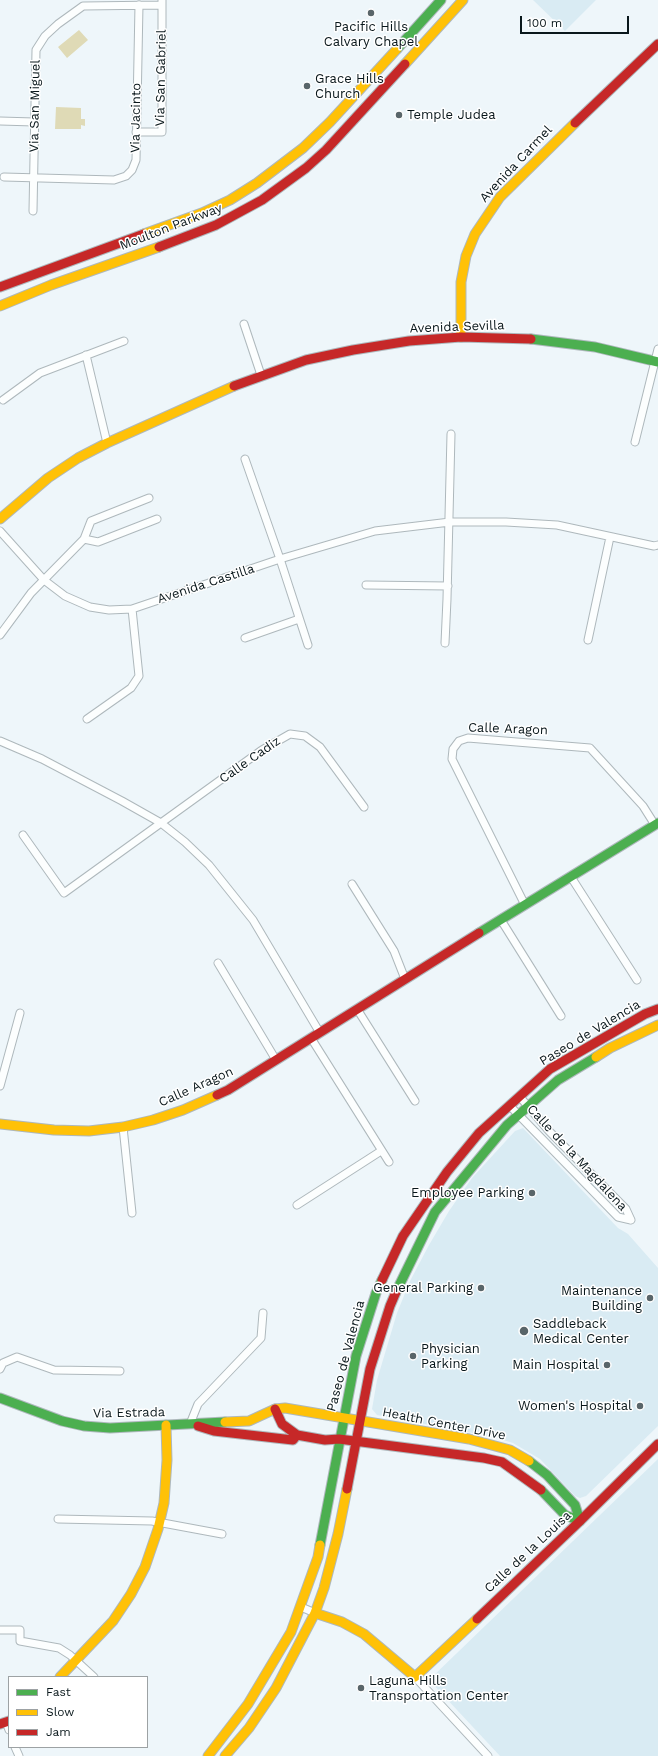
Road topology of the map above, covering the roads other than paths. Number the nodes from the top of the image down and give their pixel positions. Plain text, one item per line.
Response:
1 (440, 0) edge
2 (463, 0) edge
3 (162, 3) edge
4 (139, 5) junction
5 (658, 44) edge
6 (393, 52) junction
7 (407, 60) junction
8 (0, 121) edge
9 (34, 122) junction
10 (136, 132) junction
11 (4, 177) dead end
12 (33, 178) junction
13 (32, 211) dead end
14 (0, 287) edge
15 (0, 306) edge
16 (244, 324) dead end
17 (461, 337) junction
18 (124, 341) dead end
19 (658, 349) edge
20 (86, 355) junction
21 (657, 361) edge
22 (261, 375) junction
23 (3, 400) dead end
24 (451, 434) dead end
25 (635, 442) dead end
26 (107, 443) junction
27 (245, 459) dead end
28 (149, 498) dead end
29 (0, 519) edge
30 (157, 519) dead end
31 (450, 522) junction
32 (0, 531) edge
33 (610, 537) junction
34 (84, 539) junction
35 (658, 545) edge
36 (280, 559) junction
37 (44, 580) junction
38 (366, 585) dead end
39 (448, 586) junction
40 (132, 609) junction
41 (299, 619) junction
42 (0, 635) edge
43 (245, 638) dead end
44 (588, 640) dead end
45 (445, 643) dead end
46 (308, 645) dead end
47 (87, 719) dead end
48 (0, 741) edge
49 (364, 807) dead end
50 (160, 823) junction
51 (657, 824) edge
52 (23, 836) dead end
53 (570, 877) junction
54 (352, 884) dead end
55 (525, 905) junction
56 (501, 920) junction
57 (218, 963) dead end
58 (405, 979) junction
59 (637, 980) dead end
60 (357, 1009) junction
61 (658, 1009) edge
62 (20, 1013) dead end
63 (561, 1016) dead end
64 (658, 1026) edge
65 (320, 1033) junction
66 (311, 1038) junction
67 (276, 1060) junction
68 (0, 1086) edge
69 (520, 1097) junction
70 (415, 1101) dead end
71 (510, 1106) junction
72 (528, 1106) junction
73 (519, 1114) junction
74 (0, 1124) edge
75 (123, 1127) junction
76 (382, 1151) junction
77 (389, 1162) dead end
78 (297, 1205) dead end
79 (132, 1213) dead end
80 (263, 1313) dead end
81 (0, 1369) edge
82 (120, 1371) dead end
83 (0, 1398) edge
84 (275, 1409) junction
85 (343, 1419) junction
86 (360, 1422) junction
87 (190, 1424) junction
88 (166, 1425) junction
89 (297, 1435) junction
90 (339, 1439) junction
91 (356, 1441) junction
92 (658, 1444) edge
93 (58, 1519) dead end
94 (580, 1521) junction
95 (160, 1522) junction
96 (222, 1534) dead end
97 (301, 1607) junction
98 (315, 1613) junction
99 (0, 1630) edge
100 (76, 1661) junction
101 (61, 1676) edge
102 (93, 1676) edge
103 (415, 1677) junction
104 (208, 1756) edge
105 (225, 1756) edge
106 (488, 1756) edge

1 - 6 street, Moulton Parkway
2 - 7 street, Moulton Parkway
3 - 4 street, Via San Miguel
3 - 10 street, Via San Gabriel
4 - 9 street, Via San Miguel
4 - 10 street, Via Jacinto
5 - 17 street, Avenida Carmel
6 - 7 street
6 - 14 street, Moulton Parkway
7 - 15 street, Moulton Parkway
8 - 9 street
9 - 12 street, Via San Miguel
10 - 12 street, Via Jacinto
11 - 12 street, Via Jacinto
12 - 13 street, Via San Miguel
16 - 22 street
17 - 21 street, Avenida Sevilla
17 - 22 street, Avenida Sevilla
18 - 20 street
19 - 21 street
20 - 23 street
20 - 26 street
21 - 25 street
22 - 26 street, Avenida Sevilla
24 - 31 street
26 - 29 street, Avenida Sevilla
27 - 36 street
28 - 34 street
30 - 34 street
31 - 33 street, Avenida Castilla
31 - 36 street, Avenida Castilla
31 - 39 street
32 - 37 street, Avenida Castilla
33 - 35 street, Avenida Castilla
33 - 44 street
34 - 37 street
36 - 40 street, Avenida Castilla
36 - 41 street
37 - 40 street, Avenida Castilla
37 - 42 street
38 - 39 street
39 - 45 street
40 - 47 street
41 - 43 street
41 - 46 street
48 - 50 street
49 - 50 street, Calle Cadiz
50 - 52 street, Calle Cadiz
50 - 65 street
51 - 53 street, Calle Aragon
51 - 55 street, Calle Aragon
53 - 55 street, Calle Aragon
53 - 59 street
54 - 58 street
55 - 56 street, Calle Aragon
56 - 58 street, Calle Aragon
56 - 63 street
57 - 67 street
58 - 60 street, Calle Aragon
60 - 65 street, Calle Aragon
60 - 70 street
61 - 69 street, Paseo de Valencia
62 - 68 street
64 - 72 street, Paseo de Valencia
65 - 66 street, Calle Aragon
66 - 67 street, Calle Aragon
66 - 76 street
67 - 75 street, Calle Aragon
69 - 71 street, Paseo de Valencia
69 - 72 street, Calle de la Magdalena
71 - 73 street, Calle de la Magdalena
71 - 85 street, Paseo de Valencia
72 - 73 street, Paseo de Valencia
72 - 73 street, Calle de la Magdalena
73 - 86 street, Paseo de Valencia
74 - 75 street, Calle Aragon
75 - 79 street
76 - 77 street
76 - 78 street
80 - 87 street
81 - 82 street
83 - 88 street, Via Estrada
84 - 85 street, Via Estrada
84 - 87 street, Via Estrada
84 - 89 street
85 - 86 street, Health Center Drive
85 - 90 street, Paseo de Valencia
86 - 91 street, Paseo de Valencia
86 - 94 street, Health Center Drive
87 - 88 street, Via Estrada
87 - 89 street, Via Estrada
88 - 95 street
89 - 90 street, Via Estrada
90 - 91 street, Health Center Drive
90 - 97 street, Paseo de Valencia
91 - 94 street, Health Center Drive
91 - 98 street, Paseo de Valencia
92 - 94 street, Calle de la Louisa
93 - 95 street
94 - 103 street, Calle de la Louisa
95 - 96 street
95 - 100 street
97 - 98 street
97 - 104 street, Paseo de Valencia
98 - 103 street
98 - 105 street, Paseo de Valencia
99 - 100 street
100 - 101 street
100 - 102 street
103 - 106 street

